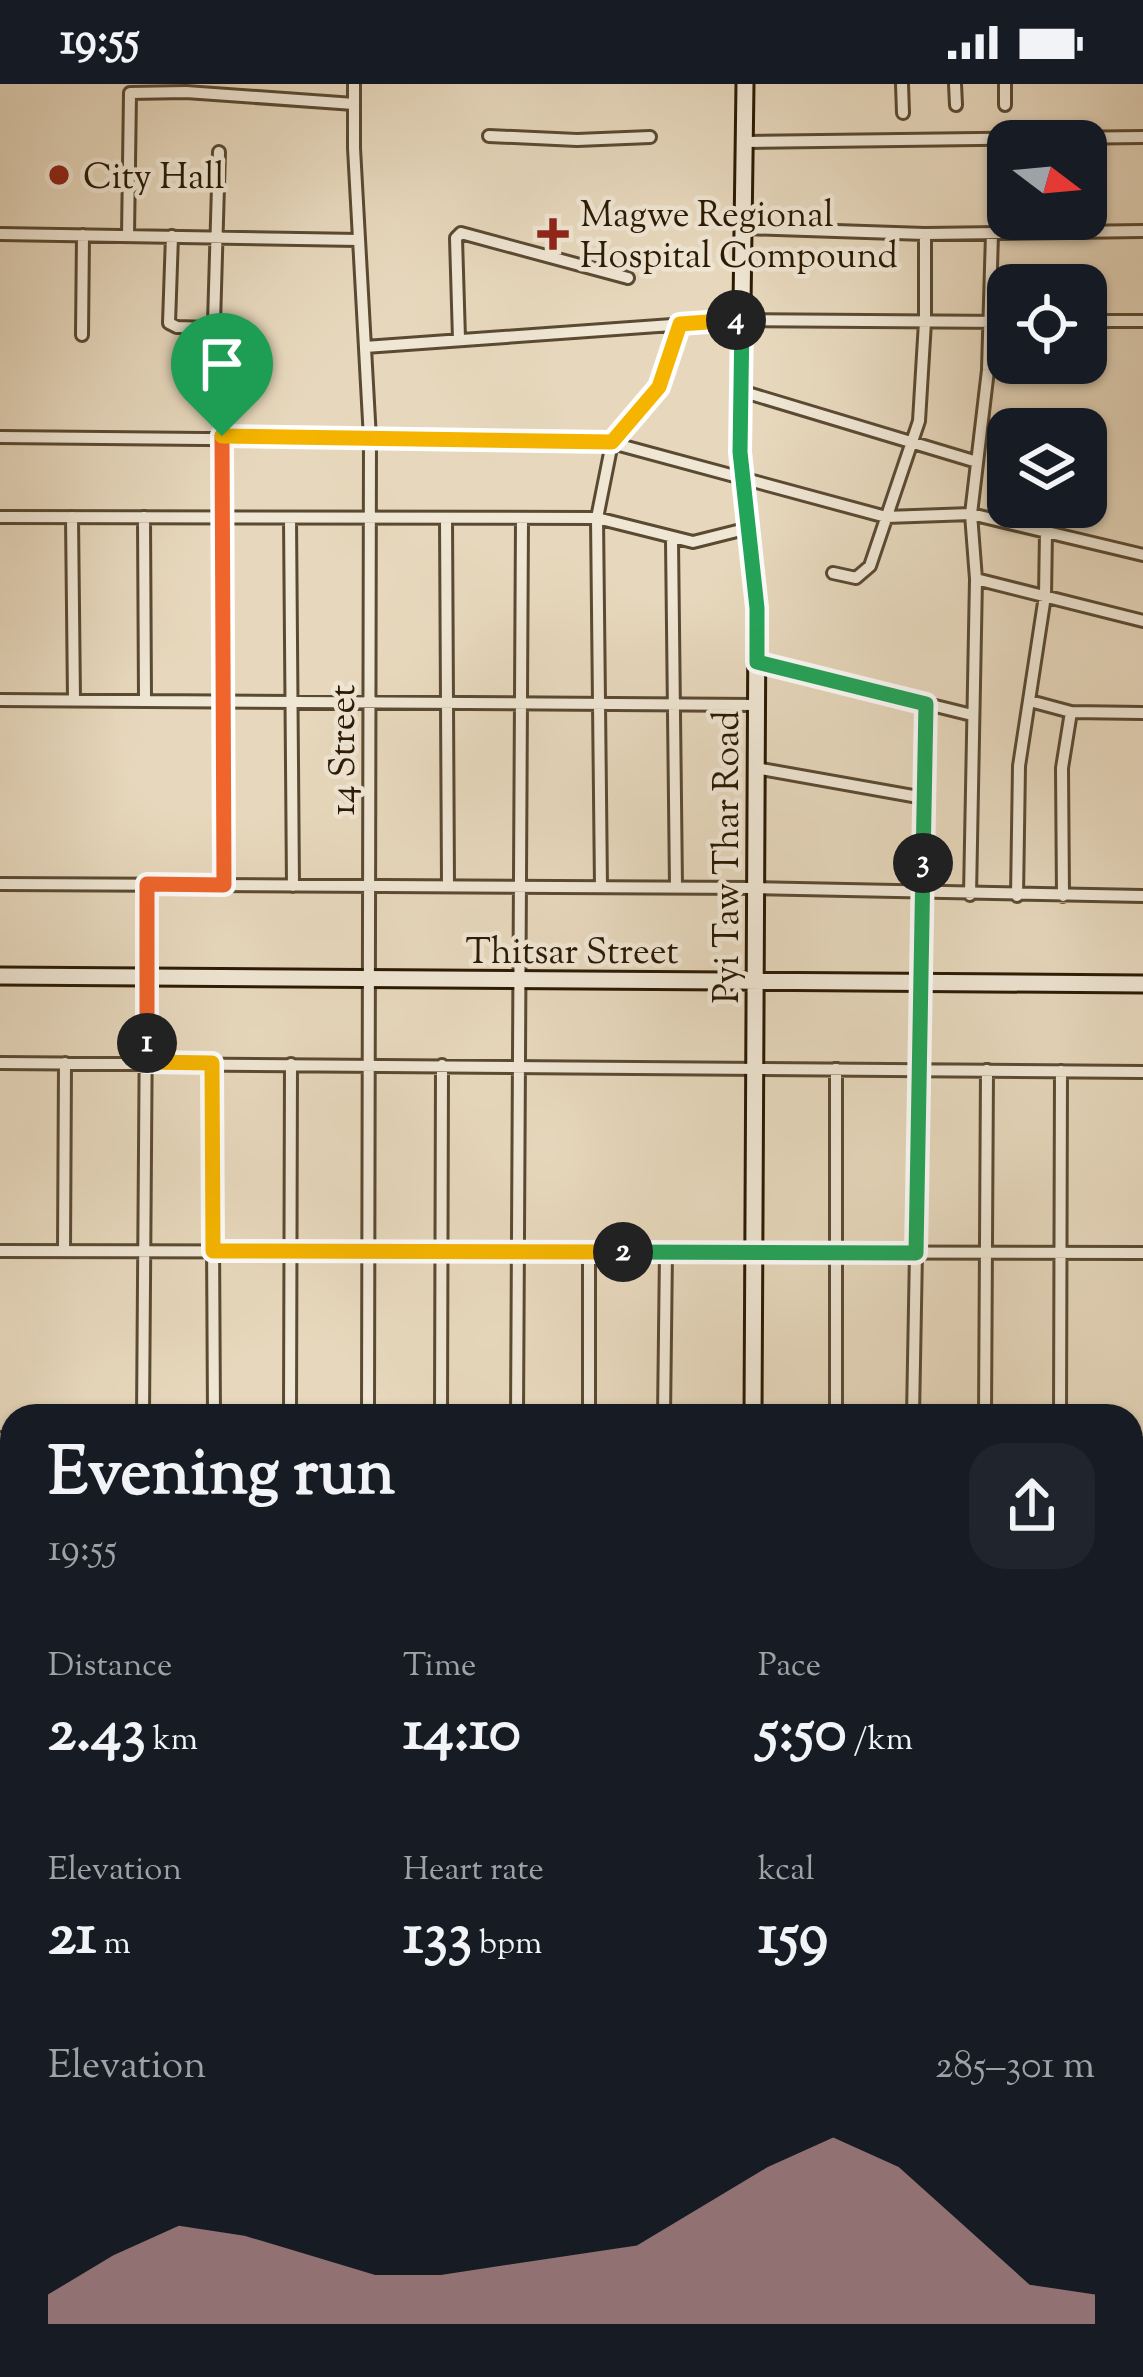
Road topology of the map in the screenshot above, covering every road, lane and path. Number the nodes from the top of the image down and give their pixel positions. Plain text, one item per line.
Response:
1 (355, 84) edge
2 (745, 84) edge
3 (902, 84) edge
4 (956, 84) edge
5 (1005, 84) edge
6 (186, 88) edge
7 (287, 91) edge
8 (354, 104) junction
9 (956, 105) dead end
10 (1005, 105) dead end
11 (903, 113) dead end
12 (489, 136) dead end
13 (650, 137) dead end
14 (1143, 137) edge
15 (745, 142) junction
16 (219, 152) dead end
17 (744, 228) junction
18 (1143, 231) edge
19 (1107, 232) edge
20 (0, 234) edge
21 (925, 234) junction
22 (987, 234) edge
23 (82, 235) junction
24 (128, 236) junction
25 (172, 236) junction
26 (218, 237) junction
27 (359, 239) junction
28 (628, 278) dead end
29 (742, 320) junction
30 (1107, 321) edge
31 (1143, 321) edge
32 (926, 322) junction
33 (987, 322) edge
34 (680, 324) junction
35 (82, 335) dead end
36 (459, 339) junction
37 (365, 346) junction
38 (987, 378) edge
39 (741, 391) junction
40 (222, 436) junction
41 (0, 437) edge
42 (370, 439) junction
43 (612, 442) junction
44 (913, 442) junction
45 (977, 462) junction
46 (741, 478) junction
47 (971, 514) junction
48 (0, 517) edge
49 (72, 517) junction
50 (886, 517) junction
51 (145, 518) junction
52 (222, 518) junction
53 (290, 518) junction
54 (370, 518) junction
55 (446, 518) junction
56 (597, 518) junction
57 (522, 519) junction
58 (748, 528) junction
59 (1046, 532) junction
60 (672, 540) junction
61 (1143, 555) edge
62 (833, 573) dead end
63 (976, 579) junction
64 (1045, 596) junction
65 (1143, 621) edge
66 (757, 662) junction
67 (0, 700) edge
68 (74, 700) junction
69 (145, 700) junction
70 (223, 701) junction
71 (293, 701) junction
72 (1030, 701) junction
73 (371, 702) junction
74 (447, 702) junction
75 (521, 703) junction
76 (599, 704) junction
77 (673, 704) junction
78 (926, 704) junction
79 (756, 705) junction
80 (1071, 712) junction
81 (1143, 712) edge
82 (972, 715) junction
83 (756, 768) junction
84 (924, 798) junction
85 (0, 884) edge
86 (147, 884) junction
87 (224, 885) junction
88 (293, 886) junction
89 (448, 886) junction
90 (520, 886) junction
91 (371, 887) junction
92 (601, 887) junction
93 (676, 887) junction
94 (755, 888) junction
95 (922, 894) junction
96 (970, 895) junction
97 (1018, 896) junction
98 (1063, 896) junction
99 (1143, 896) edge
100 (0, 976) edge
101 (147, 977) junction
102 (371, 979) junction
103 (520, 980) junction
104 (754, 981) junction
105 (921, 982) junction
106 (1143, 984) edge
107 (146, 1062) junction
108 (0, 1063) edge
109 (65, 1063) junction
110 (212, 1063) junction
111 (291, 1064) junction
112 (370, 1064) junction
113 (442, 1065) junction
114 (520, 1066) junction
115 (754, 1068) junction
116 (836, 1069) junction
117 (919, 1070) junction
118 (987, 1070) junction
119 (1061, 1071) junction
120 (1143, 1072) edge
121 (0, 1251) edge
122 (64, 1251) junction
123 (145, 1251) junction
124 (213, 1251) junction
125 (290, 1251) junction
126 (368, 1252) junction
127 (441, 1252) junction
128 (520, 1252) junction
129 (589, 1252) junction
130 (667, 1252) junction
131 (754, 1252) junction
132 (836, 1253) junction
133 (916, 1253) junction
134 (986, 1253) junction
135 (1060, 1253) junction
136 (1143, 1253) edge
137 (143, 1404) edge
138 (214, 1404) edge
139 (290, 1404) edge
140 (368, 1404) edge
141 (441, 1404) edge
142 (517, 1404) edge
143 (589, 1404) edge
144 (664, 1404) edge
145 (753, 1404) edge
146 (836, 1404) edge
147 (913, 1404) edge
148 (985, 1404) edge
149 (1060, 1404) edge

1 - 8 street, 14 Street
2 - 15 street, Pyi Taw Thar Road
3 - 11 street
4 - 9 street
5 - 10 street
6 - 7 street
6 - 24 street
7 - 8 street
8 - 27 street, 14 Street
12 - 13 street
14 - 15 street
15 - 17 street, Pyi Taw Thar Road
16 - 26 street
17 - 21 street
17 - 29 street, Pyi Taw Thar Road
18 - 19 street
20 - 23 street
21 - 22 street
21 - 32 street
23 - 24 street
23 - 35 street
24 - 25 street
25 - 26 street
25 - 26 street
26 - 27 street
27 - 37 street, 14 Street
28 - 36 street
29 - 32 street
29 - 34 street
29 - 39 street, Pyi Taw Thar Road
30 - 31 street
32 - 33 street
32 - 44 street
34 - 36 street
34 - 43 street
36 - 37 street
37 - 42 street, 14 Street
38 - 45 street
39 - 44 street
39 - 46 street, Pyi Taw Thar Road
40 - 41 street
40 - 42 street
40 - 52 street
42 - 43 street
42 - 54 street, 14 Street
43 - 46 street
43 - 56 street
44 - 45 street
44 - 50 street
45 - 47 street
46 - 50 street
46 - 58 street, Pyi Taw Thar Road
47 - 50 street
47 - 59 street
47 - 63 street
48 - 49 street
49 - 51 street
49 - 68 street
50 - 62 street
51 - 52 street
51 - 69 street
52 - 53 street
52 - 70 street
53 - 54 street
53 - 71 street
54 - 55 street
54 - 73 street, 14 Street
55 - 57 street
55 - 74 street
56 - 57 street
56 - 60 street
56 - 76 street
57 - 75 street
58 - 60 street
58 - 66 street, Pyi Taw Thar Road
59 - 61 street
59 - 64 street
60 - 77 street
63 - 64 street
63 - 82 street
64 - 65 street
64 - 72 street
66 - 78 street
66 - 79 street, Pyi Taw Thar Road
67 - 68 street
68 - 69 street
69 - 70 street
70 - 71 street
70 - 87 street
71 - 73 street
71 - 88 street
72 - 80 street
72 - 97 street
73 - 74 street
73 - 91 street, 14 Street
74 - 75 street
74 - 89 street
75 - 76 street
75 - 90 street
76 - 77 street
76 - 92 street
77 - 79 street
77 - 93 street
78 - 82 street
78 - 84 street
79 - 83 street, Pyi Taw Thar Road
80 - 81 street
80 - 98 street
82 - 96 street
83 - 84 street
83 - 94 street, Pyi Taw Thar Road
84 - 95 street
85 - 86 street
86 - 87 street
86 - 101 street
87 - 88 street
88 - 91 street
89 - 90 street
89 - 91 street
90 - 92 street
90 - 103 street
91 - 102 street, 14 Street
92 - 93 street
93 - 94 street
94 - 95 street
94 - 104 street, Pyi Taw Thar Road
95 - 96 street
95 - 105 street
96 - 97 street
97 - 98 street
98 - 99 street
100 - 101 street, Thitsar Street
101 - 102 street, Thitsar Street
101 - 107 street
102 - 103 street, Thitsar Street
102 - 112 street, 14 Street
103 - 104 street, Thitsar Street
103 - 114 street
104 - 105 street, Thitsar Street
104 - 115 street, Pyi Taw Thar Road
105 - 106 street, Thitsar Street
105 - 117 street
107 - 109 street
107 - 110 street
107 - 123 street
108 - 109 street
109 - 122 street
110 - 111 street
110 - 124 street
111 - 112 street
111 - 125 street
112 - 113 street
112 - 126 street, 14 Street
113 - 114 street
113 - 127 street
114 - 115 street
114 - 128 street
115 - 116 street
115 - 131 street, Pyi Taw Thar Road
116 - 117 street
116 - 132 street
117 - 118 street
117 - 133 street
118 - 119 street
118 - 134 street
119 - 120 street
119 - 135 street
121 - 122 street
122 - 123 street
123 - 124 street
123 - 137 street
124 - 125 street
124 - 138 street
125 - 126 street
125 - 139 street
126 - 127 street
126 - 140 street, 14 Street
127 - 128 street
127 - 141 street
128 - 129 street
128 - 142 street
129 - 130 street
129 - 143 street
130 - 131 street
130 - 144 street
131 - 132 street
131 - 145 street, Pyi Taw Thar Road
132 - 133 street
132 - 146 street
133 - 134 street
133 - 147 street
134 - 135 street
134 - 148 street
135 - 136 street
135 - 149 street

